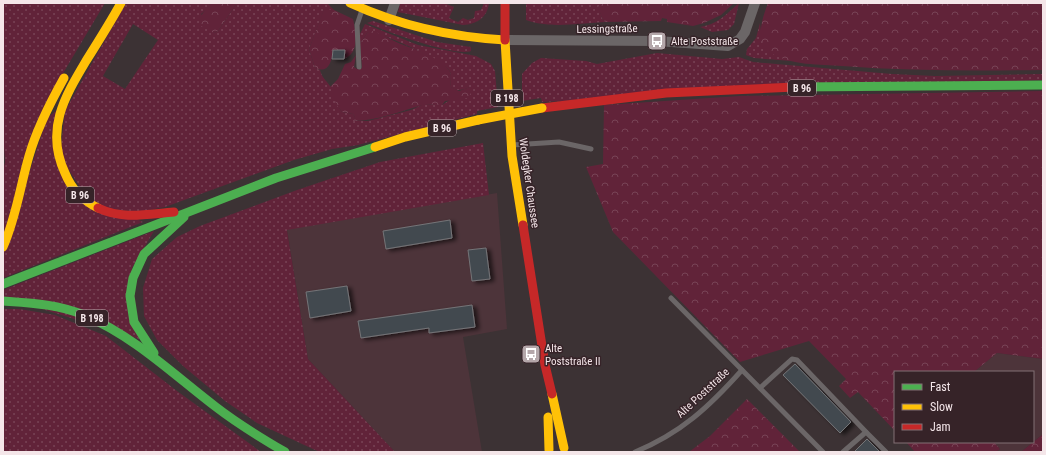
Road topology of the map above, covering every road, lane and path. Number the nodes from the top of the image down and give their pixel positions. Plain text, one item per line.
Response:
1 (121, 3) edge
2 (350, 3) edge
3 (395, 3) edge
4 (505, 3) edge
5 (755, 3) edge
6 (362, 9) junction
7 (389, 20) junction
8 (505, 40) junction
9 (359, 67) dead end
10 (70, 68) dead end
11 (1043, 85) edge
12 (511, 145) junction
13 (591, 149) dead end
14 (193, 210) junction
15 (3, 247) edge
16 (3, 284) edge
17 (671, 298) dead end
18 (3, 301) edge
19 (544, 365) junction
20 (168, 368) junction
21 (742, 370) junction
22 (760, 388) junction
23 (866, 432) junction
24 (564, 448) junction
25 (547, 451) edge
26 (285, 452) edge
27 (573, 452) edge
28 (635, 452) edge
29 (823, 452) edge
30 (843, 452) edge
31 (886, 452) edge

1 - 14 main road, B 96
2 - 6 main road
3 - 7 street
4 - 8 main road, Woldegker Chaussee
5 - 8 street, Lessingstraße
6 - 7 main road
6 - 9 lane
7 - 8 main road
8 - 12 main road, Woldegker Chaussee / B 198
10 - 15 main road
11 - 14 main road, B 96, bridge
12 - 13 lane
12 - 19 main road, Woldegker Chaussee / B 198
14 - 16 main road, B 96
14 - 20 main road, B 96
17 - 21 lane, Alte Poststraße
18 - 20 main road, B 198
19 - 24 main road, Woldegker Chaussee / B 198
19 - 25 main road, Woldegker Chaussee / B 198
20 - 26 main road, B 96
21 - 22 lane, Alte Poststraße
21 - 28 lane, Alte Poststraße
22 - 23 lane
22 - 29 lane, Alte Poststraße
23 - 30 lane
23 - 31 lane
24 - 25 main road, Woldegker Chaussee / B 198
24 - 27 main road

